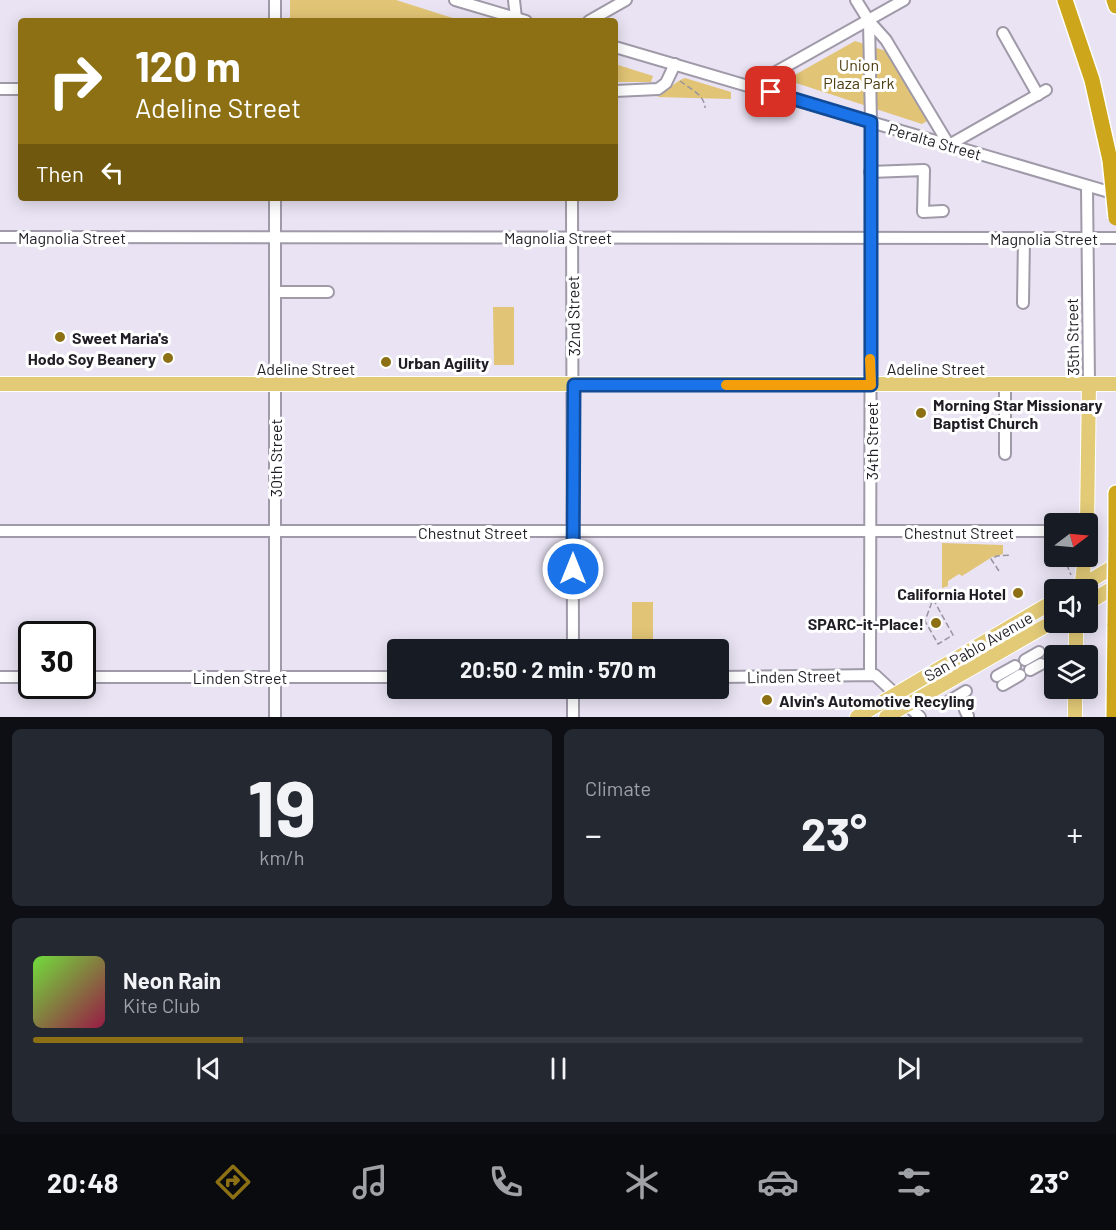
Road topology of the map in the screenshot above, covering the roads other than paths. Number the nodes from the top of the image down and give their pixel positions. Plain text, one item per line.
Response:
1 (275, 0) edge
2 (455, 0) edge
3 (514, 0) edge
4 (626, 0) edge
5 (856, 0) edge
6 (904, 0) edge
7 (1065, 0) edge
8 (1114, 0) edge
9 (1116, 6) edge
10 (275, 18) edge
11 (514, 18) edge
12 (520, 18) edge
13 (594, 18) edge
14 (869, 21) junction
15 (1002, 33) dead end
16 (618, 47) edge
17 (675, 64) junction
18 (751, 86) junction
19 (0, 88) edge
20 (18, 88) edge
21 (618, 91) edge
22 (871, 122) junction
23 (949, 145) junction
24 (870, 172) junction
25 (1087, 186) junction
26 (1116, 194) edge
27 (275, 201) edge
28 (572, 201) edge
29 (943, 211) dead end
30 (1116, 218) edge
31 (0, 237) edge
32 (275, 237) junction
33 (572, 237) junction
34 (869, 238) junction
35 (1024, 238) junction
36 (1088, 238) junction
37 (1116, 238) edge
38 (275, 292) junction
39 (328, 292) dead end
40 (1023, 303) dead end
41 (0, 384) edge
42 (275, 384) junction
43 (1005, 384) junction
44 (1089, 384) junction
45 (1116, 384) edge
46 (574, 385) junction
47 (871, 385) junction
48 (1005, 454) dead end
49 (1116, 493) edge
50 (1087, 513) edge
51 (0, 531) edge
52 (1044, 531) edge
53 (275, 532) junction
54 (573, 532) junction
55 (871, 532) junction
56 (1116, 565) edge
57 (1089, 579) edge
58 (1116, 586) edge
59 (1098, 597) edge
60 (1044, 607) edge
61 (1115, 624) edge
62 (1044, 627) edge
63 (573, 639) edge
64 (1039, 652) dead end
65 (1041, 664) dead end
66 (1023, 668) junction
67 (870, 675) junction
68 (0, 677) edge
69 (18, 677) edge
70 (96, 677) edge
71 (275, 677) junction
72 (387, 677) edge
73 (729, 677) edge
74 (1000, 681) dead end
75 (896, 694) junction
76 (960, 696) dead end
77 (573, 699) edge
78 (1076, 699) edge
79 (946, 703) dead end
80 (908, 704) junction
81 (275, 717) edge
82 (573, 717) edge
83 (857, 717) edge
84 (886, 717) edge
85 (920, 717) edge
86 (1075, 717) edge
87 (1114, 717) edge

1 - 10 street
2 - 11 street
3 - 12 street
4 - 13 street
5 - 14 street
6 - 14 street
7 - 30 highway, bridge
8 - 9 highway
14 - 18 street
14 - 22 street, 34th Street
14 - 23 street
15 - 23 street
16 - 17 street, Peralta Street
17 - 18 street, Peralta Street
17 - 21 street
18 - 22 street, Peralta Street
19 - 20 street
22 - 23 street, Peralta Street
22 - 24 street, 34th Street
23 - 25 street, Peralta Street
24 - 29 street
24 - 34 street, 34th Street
25 - 26 street, Peralta Street
25 - 36 street, 35th Street
27 - 32 street, 30th Street
28 - 33 street, 32nd Street
31 - 32 street, Magnolia Street
32 - 33 street, Magnolia Street
32 - 38 street, 30th Street
33 - 34 street, Magnolia Street
33 - 46 street, 32nd Street
34 - 35 street, Magnolia Street
34 - 47 street, 34th Street
35 - 36 street, Magnolia Street
35 - 40 street
36 - 37 street, Magnolia Street
36 - 44 street, 35th Street
38 - 39 street
38 - 42 street, 30th Street
41 - 42 main road, Adeline Street
42 - 46 main road, Adeline Street
42 - 53 street, 30th Street
43 - 44 main road, Adeline Street
43 - 47 main road, Adeline Street
43 - 48 street
44 - 45 main road, Adeline Street
44 - 50 main road, 35th Street
46 - 47 main road, Adeline Street
46 - 54 street, 32nd Street
47 - 55 street, 34th Street
49 - 61 highway, bridge
51 - 53 street, Chestnut Street
52 - 55 street, Chestnut Street
53 - 54 street, Chestnut Street
53 - 71 street, 30th Street
54 - 55 street, Chestnut Street
54 - 63 street, 32nd Street
55 - 67 street, 34th Street
56 - 57 main road
58 - 59 main road
60 - 75 main road, San Pablo Avenue
61 - 87 highway
62 - 80 main road, San Pablo Avenue
64 - 66 street
65 - 66 street
66 - 74 street
67 - 73 street, Linden Street
67 - 75 street
68 - 69 street
70 - 71 street, Linden Street
71 - 72 street, Linden Street
71 - 81 street, 30th Street
75 - 80 street
75 - 83 main road, San Pablo Avenue
76 - 79 street
77 - 82 street
78 - 86 main road
80 - 84 main road, San Pablo Avenue
80 - 85 street

